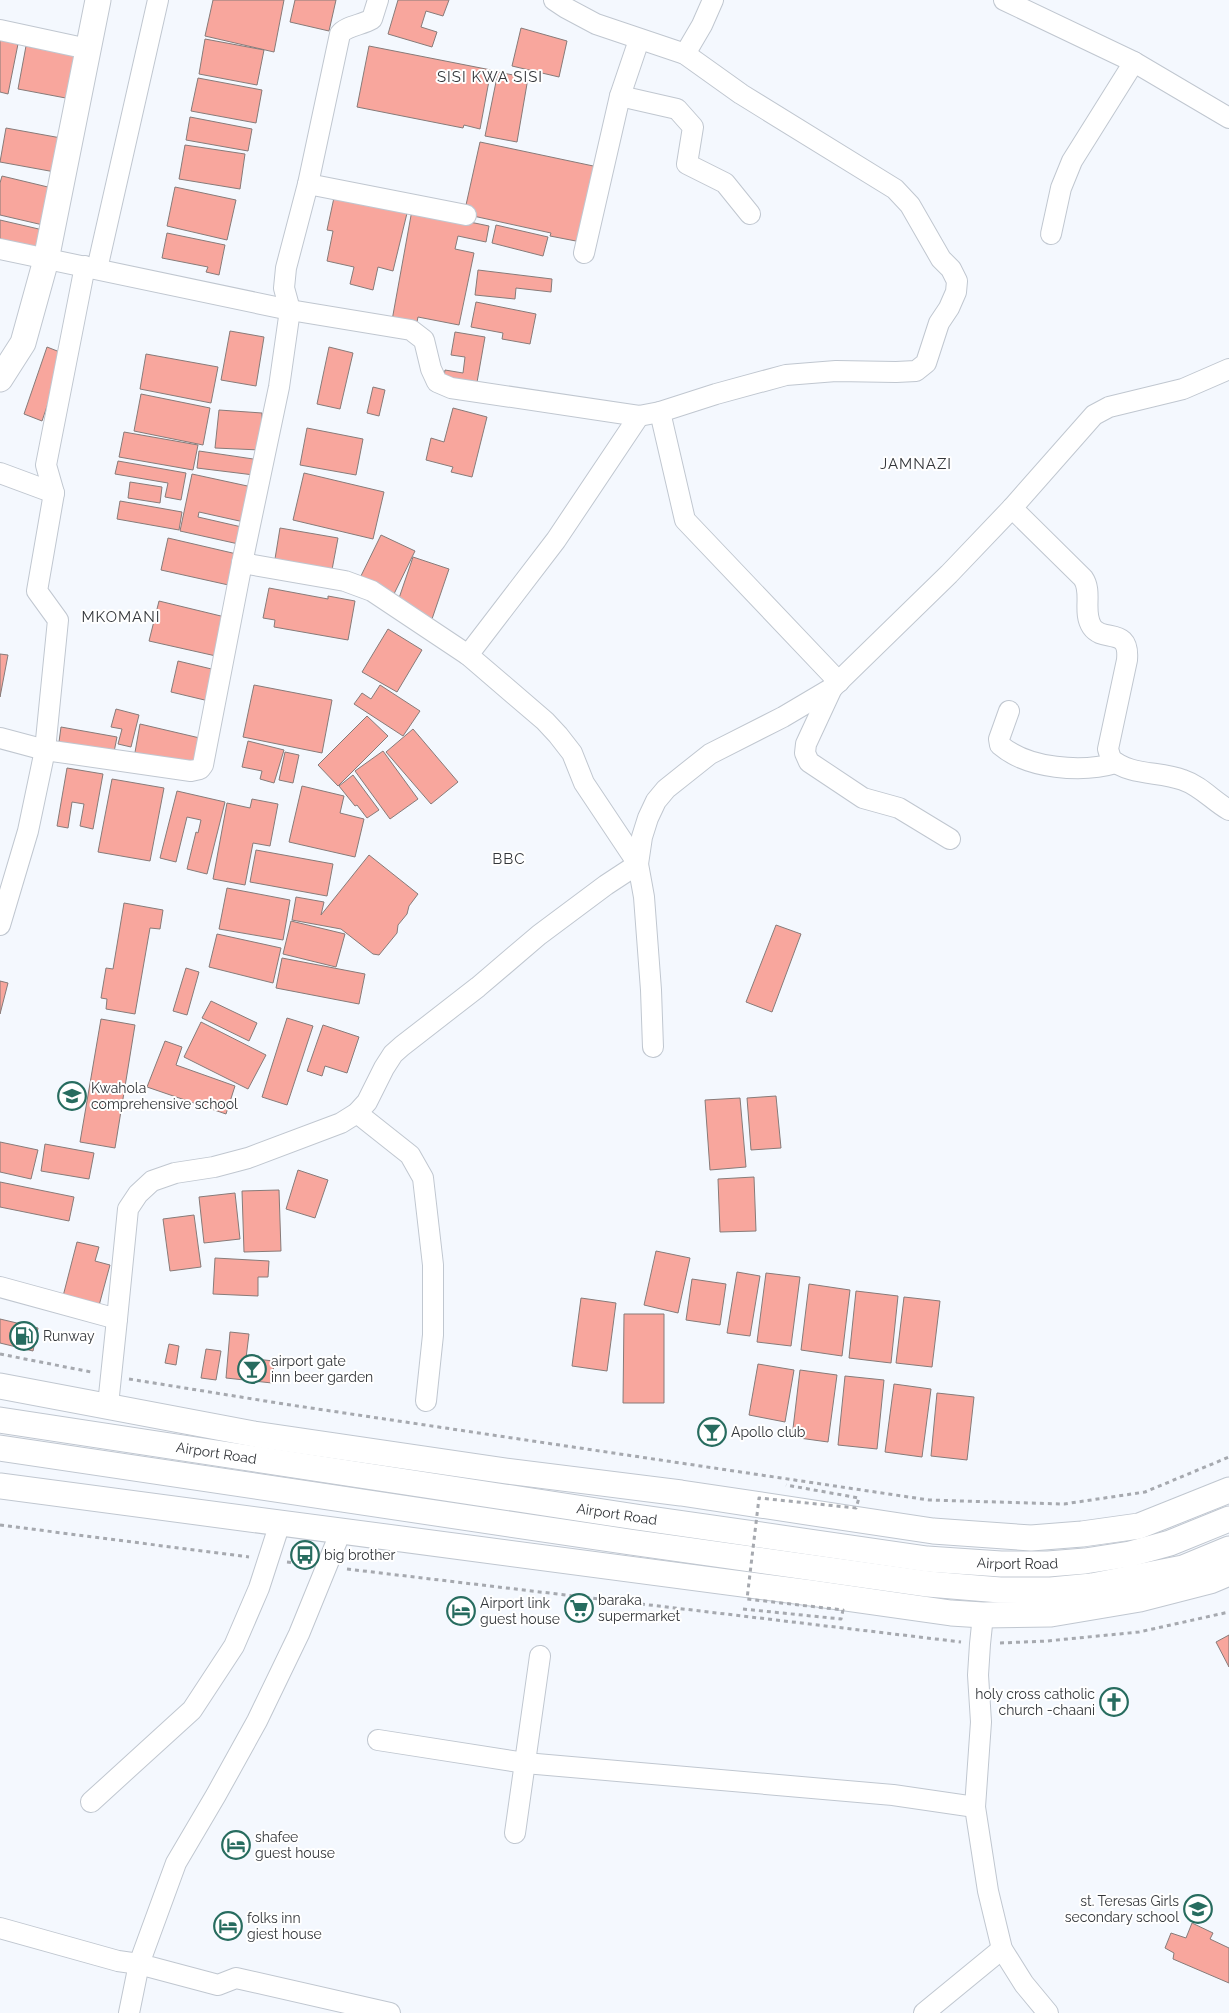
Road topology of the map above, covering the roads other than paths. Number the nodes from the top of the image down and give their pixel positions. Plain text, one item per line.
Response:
1 (98, 0) edge
2 (158, 0) edge
3 (378, 0) edge
4 (554, 0) edge
5 (713, 0) edge
6 (1004, 0) edge
7 (0, 30) edge
8 (639, 40) junction
9 (88, 49) junction
10 (685, 54) junction
11 (1134, 62) junction
12 (620, 96) junction
13 (1229, 118) edge
14 (308, 184) junction
15 (750, 214) dead end
16 (466, 215) dead end
17 (1051, 234) dead end
18 (0, 249) edge
19 (584, 253) dead end
20 (46, 260) junction
21 (91, 268) junction
22 (290, 310) junction
23 (1229, 369) edge
24 (0, 379) edge
25 (660, 412) junction
26 (639, 416) junction
27 (0, 473) edge
28 (54, 493) junction
29 (1012, 508) junction
30 (242, 563) junction
31 (468, 655) junction
32 (836, 685) junction
33 (1009, 711) dead end
34 (0, 738) edge
35 (45, 750) junction
36 (1116, 763) junction
37 (1229, 810) edge
38 (950, 839) dead end
39 (638, 864) junction
40 (0, 925) edge
41 (653, 1048) dead end
42 (358, 1113) junction
43 (0, 1286) edge
44 (117, 1319) junction
45 (0, 1386) edge
46 (426, 1401) dead end
47 (108, 1405) junction
48 (0, 1420) edge
49 (0, 1448) edge
50 (0, 1486) edge
51 (1229, 1490) edge
52 (1229, 1519) edge
53 (280, 1523) junction
54 (341, 1531) junction
55 (1229, 1549) edge
56 (1229, 1573) edge
57 (983, 1615) junction
58 (540, 1656) dead end
59 (378, 1740) dead end
60 (525, 1763) junction
61 (91, 1802) dead end
62 (975, 1807) junction
63 (515, 1833) dead end
64 (0, 1928) edge
65 (1002, 1949) junction
66 (139, 1964) junction
67 (129, 2013) edge
68 (390, 2013) edge
69 (924, 2013) edge
70 (1048, 2013) edge

1 - 9 main road
2 - 21 street
3 - 14 street
4 - 8 street
5 - 10 street
6 - 11 street
7 - 9 street
8 - 10 street
8 - 12 street
9 - 20 main road
10 - 25 street
11 - 13 street
11 - 17 street
12 - 15 street
12 - 19 street
14 - 16 street
14 - 22 street
18 - 20 street
20 - 21 street
20 - 24 main road
21 - 22 street
21 - 28 street
22 - 26 street
22 - 30 street
23 - 29 street
25 - 26 street
25 - 32 street
26 - 31 street
27 - 28 street
28 - 35 street
29 - 32 street
29 - 36 street
30 - 31 street
30 - 35 street
31 - 39 street
32 - 38 street
32 - 39 street
33 - 36 street
34 - 35 street
35 - 40 street
36 - 37 street
39 - 41 street
39 - 42 street
42 - 44 street
42 - 46 street
43 - 44 street
44 - 47 street
45 - 47 main road
47 - 51 main road
48 - 52 main road, Airport Road
49 - 55 main road, Airport Road
50 - 53 main road
53 - 54 main road
53 - 61 street
54 - 57 main road
54 - 66 street
56 - 57 main road
57 - 62 street
58 - 60 street
59 - 60 street
60 - 62 street
60 - 63 street
62 - 65 street
64 - 66 street
65 - 69 street
65 - 70 street
66 - 67 street
66 - 68 street

